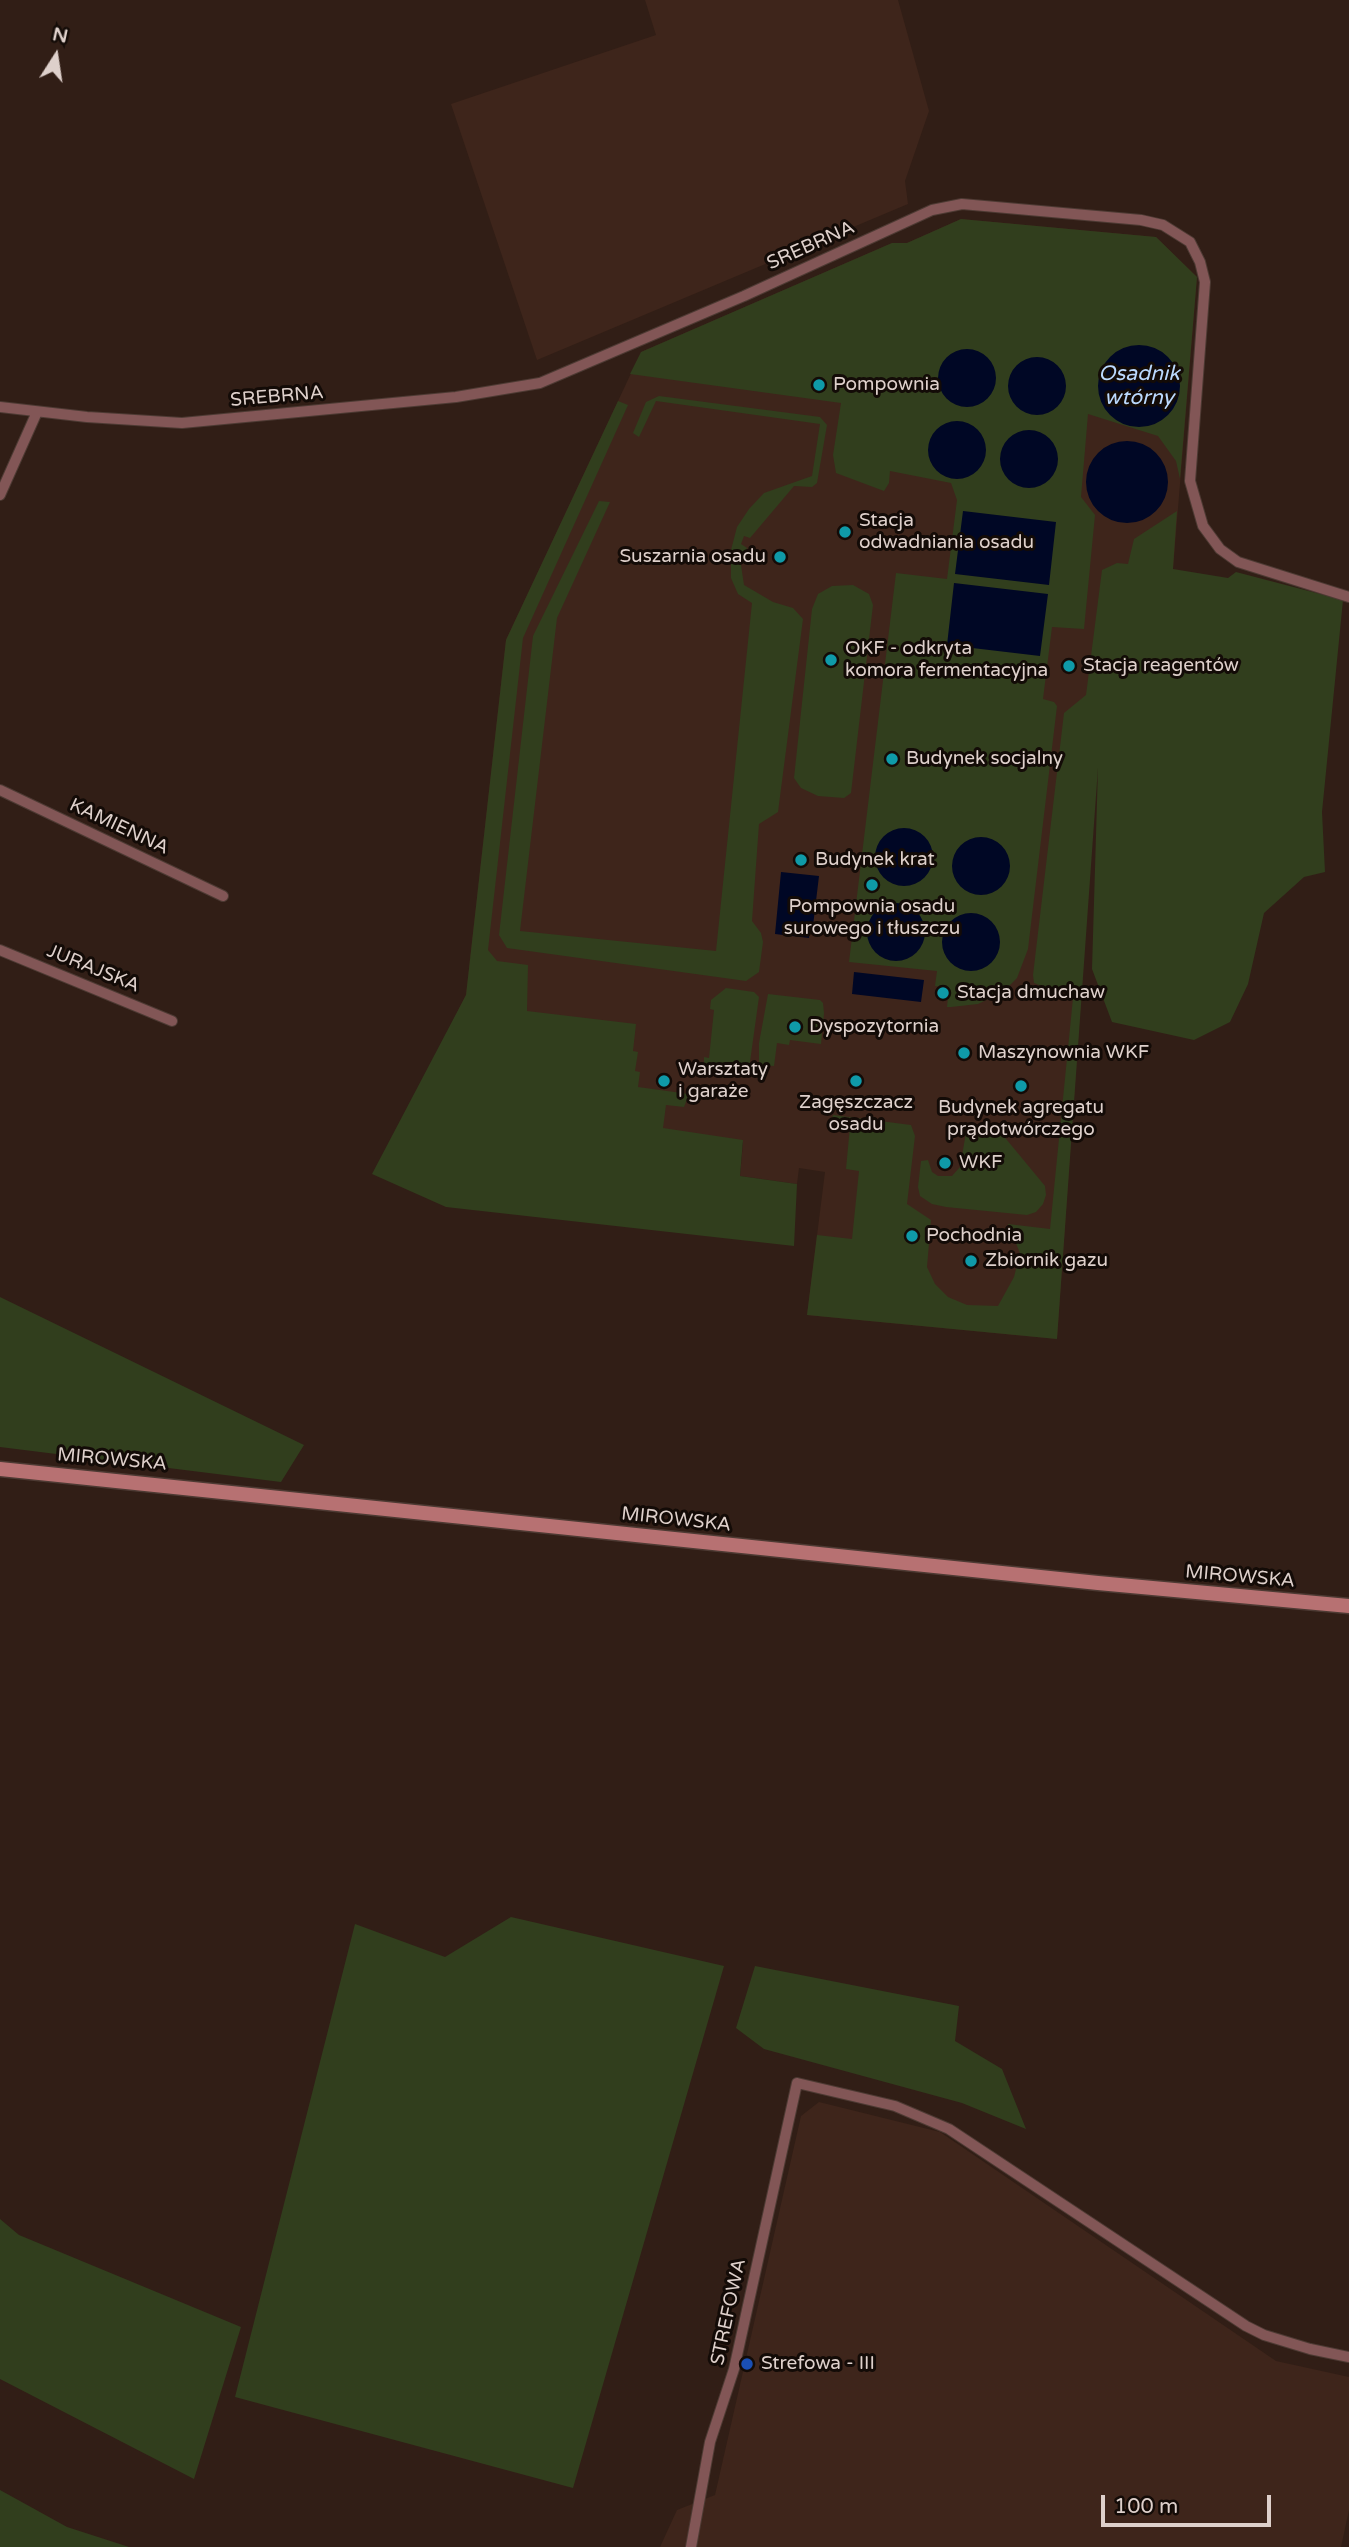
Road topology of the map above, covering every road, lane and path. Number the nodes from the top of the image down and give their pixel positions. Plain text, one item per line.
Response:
1 (0, 407) edge
2 (37, 412) junction
3 (0, 495) edge
4 (1349, 597) edge
5 (0, 790) edge
6 (223, 896) dead end
7 (0, 950) edge
8 (172, 1021) dead end
9 (0, 1469) edge
10 (1349, 1606) edge
11 (1349, 2357) edge
12 (691, 2547) edge

1 - 2 street, SREBRNA
2 - 3 street
2 - 4 street, SREBRNA
5 - 6 street, KAMIENNA
7 - 8 street, JURAJSKA
9 - 10 street, MIROWSKA
11 - 12 street, STREFOWA

